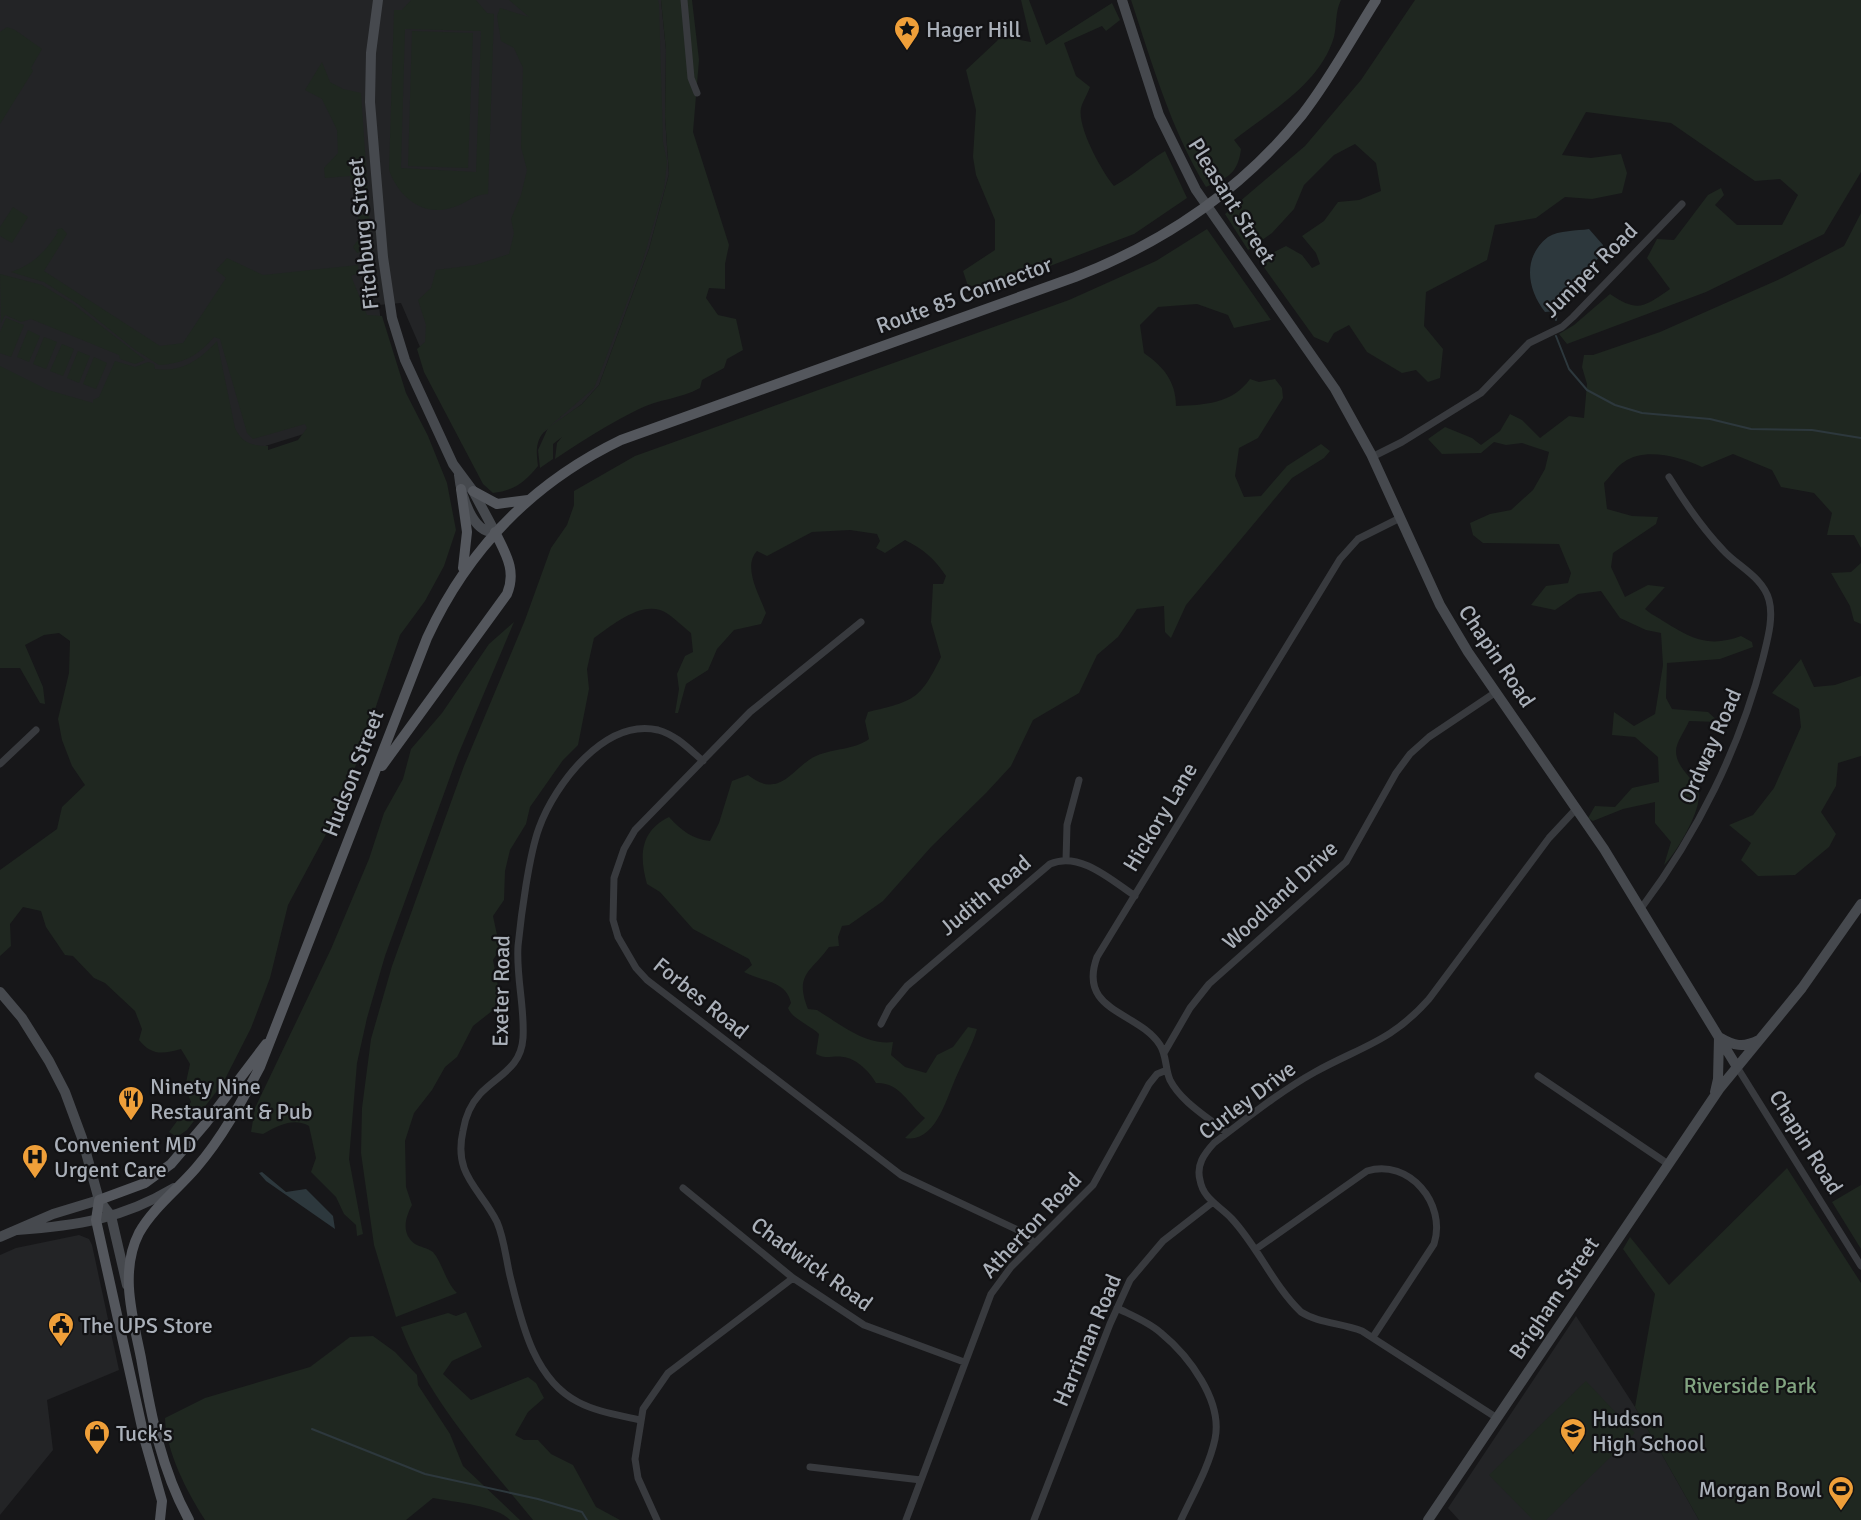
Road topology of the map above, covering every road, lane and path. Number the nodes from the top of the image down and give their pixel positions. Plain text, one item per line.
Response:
1 (378, 0) edge
2 (684, 0) edge
3 (1122, 0) edge
4 (1376, 0) edge
5 (697, 93) dead end
6 (1682, 204) dead end
7 (1263, 285) joint
8 (1372, 457) junction
9 (459, 475) junction
10 (1669, 477) dead end
11 (461, 489) junction
12 (473, 491) junction
13 (528, 500) junction
14 (1400, 518) junction
15 (495, 532) junction
16 (462, 574) junction
17 (861, 622) dead end
18 (1496, 692) junction
19 (36, 730) dead end
20 (703, 761) junction
21 (0, 764) edge
22 (1079, 780) dead end
23 (363, 801) junction
24 (1577, 808) junction
25 (1066, 860) junction
26 (1135, 896) junction
27 (1861, 904) edge
28 (1642, 907) junction
29 (0, 992) edge
30 (881, 1024) dead end
31 (1719, 1037) junction
32 (270, 1039) junction
33 (1760, 1040) junction
34 (1164, 1053) junction
35 (1737, 1067) junction
36 (1167, 1070) junction
37 (1538, 1076) dead end
38 (1713, 1098) junction
39 (1227, 1133) junction
40 (1668, 1164) junction
41 (177, 1187) junction
42 (683, 1188) dead end
43 (99, 1200) junction
44 (1213, 1202) junction
45 (111, 1216) junction
46 (96, 1220) junction
47 (17, 1230) junction
48 (0, 1237) edge
49 (1035, 1244) junction
50 (1256, 1249) junction
51 (1861, 1266) edge
52 (794, 1278) junction
53 (129, 1293) junction
54 (1117, 1308) junction
55 (1373, 1337) junction
56 (964, 1362) junction
57 (1497, 1418) junction
58 (640, 1420) junction
59 (810, 1467) dead end
60 (921, 1480) junction
61 (160, 1520) edge
62 (189, 1520) edge
63 (657, 1520) edge
64 (906, 1520) edge
65 (1034, 1520) edge
66 (1181, 1520) edge
67 (1428, 1520) edge

1 - 9 street, Fitchburg Street
2 - 5 street
3 - 7 street, Pleasant Street
4 - 13 main road, Route 85 Connector
6 - 8 street, Juniper Road
7 - 8 street, Chapin Road
8 - 14 street, Chapin Road
9 - 11 street
9 - 12 street
10 - 28 street, Ordway Road
11 - 15 street
11 - 16 main road
12 - 13 main road
12 - 15 street
13 - 15 main road, Route 85 Connector
14 - 18 street, Chapin Road
14 - 26 street, Hickory Lane
15 - 16 main road, Hudson Street
15 - 23 main road
16 - 23 main road, Hudson Street
17 - 20 street, Forbes Road
18 - 24 street, Chapin Road
18 - 34 street, Woodland Drive
19 - 21 street
20 - 49 street, Forbes Road
20 - 58 street, Exeter Road
22 - 25 street
23 - 32 main road, Hudson Street
24 - 28 street, Chapin Road
24 - 39 street, Curley Drive
25 - 26 street, Judith Road
25 - 30 street, Judith Road
26 - 34 street, Hickory Lane
27 - 33 street, Brigham Street
28 - 31 street, Chapin Road
29 - 43 street
31 - 33 street
31 - 35 street, Chapin Road
31 - 38 street, Brigham Street
32 - 41 main road, Hudson Street
32 - 43 main road, Hudson Street
33 - 35 street, Brigham Street
34 - 36 street
35 - 38 street, Brigham Street
35 - 51 street, Chapin Road
36 - 39 street
36 - 49 street, Atherton Road
37 - 40 street
38 - 40 street, Brigham Street
39 - 44 street, Curley Drive
40 - 57 street, Brigham Street
41 - 45 street, Hudson Street
41 - 53 main road
42 - 52 street, Chadwick Road
43 - 45 street
43 - 46 main road
43 - 47 street
44 - 50 street, Curley Drive
44 - 54 street, Harriman Road
45 - 46 street, Hudson Street
45 - 53 street
46 - 47 street, Hudson Street
46 - 61 main road
47 - 48 street
49 - 56 street, Atherton Road
50 - 55 street, Curley Drive
50 - 55 street
52 - 56 street, Chadwick Road
52 - 58 street
53 - 62 main road
54 - 65 street, Harriman Road
54 - 66 street
55 - 57 street, Curley Drive
56 - 60 street, Atherton Road
57 - 67 street, Brigham Street
58 - 63 street
59 - 60 street
60 - 64 street, Atherton Road

